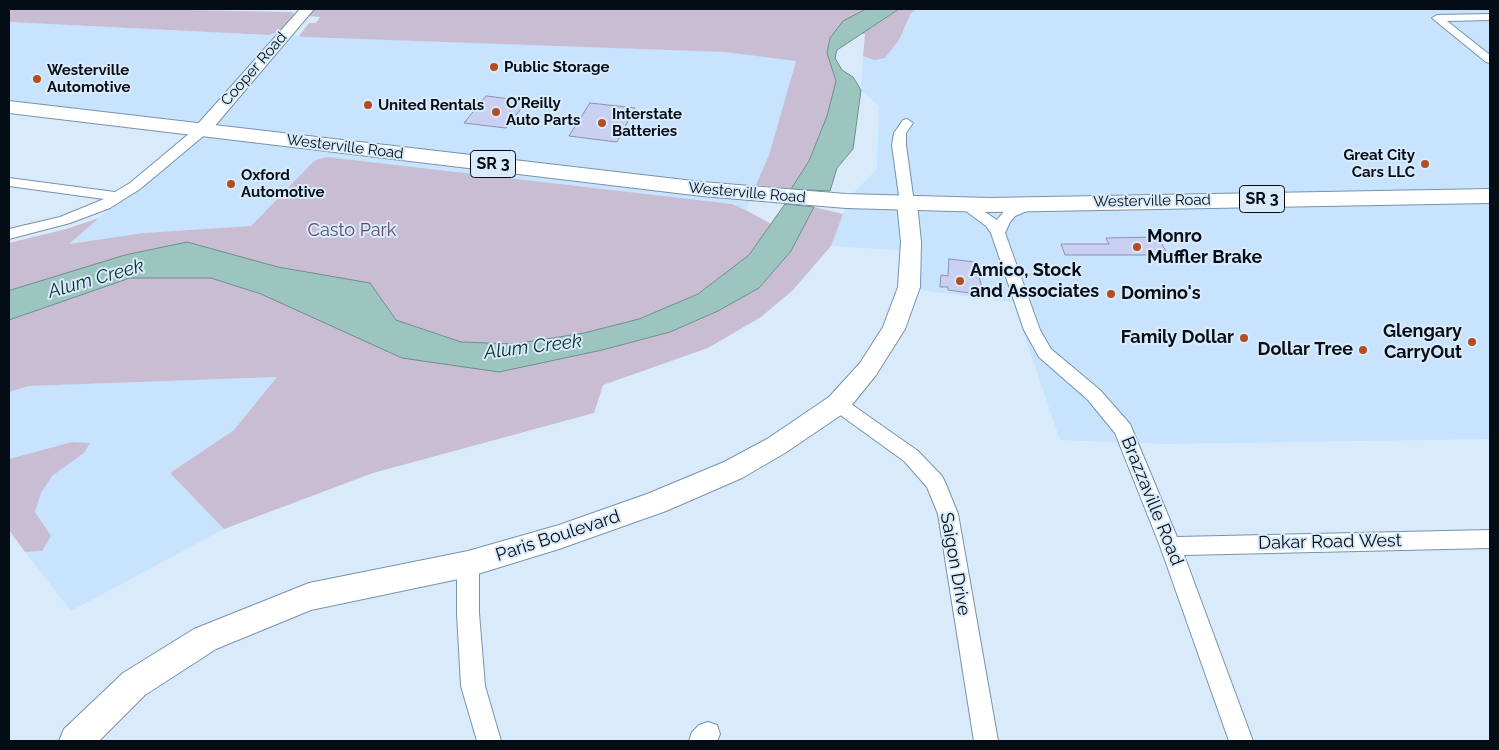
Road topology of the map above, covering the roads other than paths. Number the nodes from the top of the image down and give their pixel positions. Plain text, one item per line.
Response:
1 (307, 9) edge
2 (1490, 18) edge
3 (1490, 60) edge
4 (9, 107) edge
5 (907, 122) dead end
6 (202, 130) junction
7 (9, 182) edge
8 (1490, 196) edge
9 (118, 197) junction
10 (907, 203) junction
11 (964, 204) junction
12 (1034, 204) junction
13 (998, 233) junction
14 (9, 234) edge
15 (838, 404) junction
16 (1490, 539) edge
17 (1170, 546) junction
18 (468, 564) junction
19 (76, 741) edge
20 (489, 741) edge
21 (986, 741) edge
22 (1241, 741) edge

1 - 6 street, Cooper Road
2 - 3 street
4 - 6 main road, Westerville Road / SR 3
5 - 10 street
6 - 9 street
6 - 10 main road, Westerville Road / SR 3
7 - 9 street
8 - 12 main road, Westerville Road / SR 3
9 - 14 street
10 - 11 main road, Westerville Road / SR 3
10 - 15 street, Paris Boulevard
11 - 12 main road, Westerville Road / SR 3
11 - 13 street, Brazzaville Road
12 - 13 street
13 - 17 street, Brazzaville Road
15 - 18 street, Paris Boulevard
15 - 21 street, Saigon Drive
16 - 17 street, Dakar Road West
17 - 22 street, Brazzaville Road
18 - 19 street, Paris Boulevard
18 - 20 street

